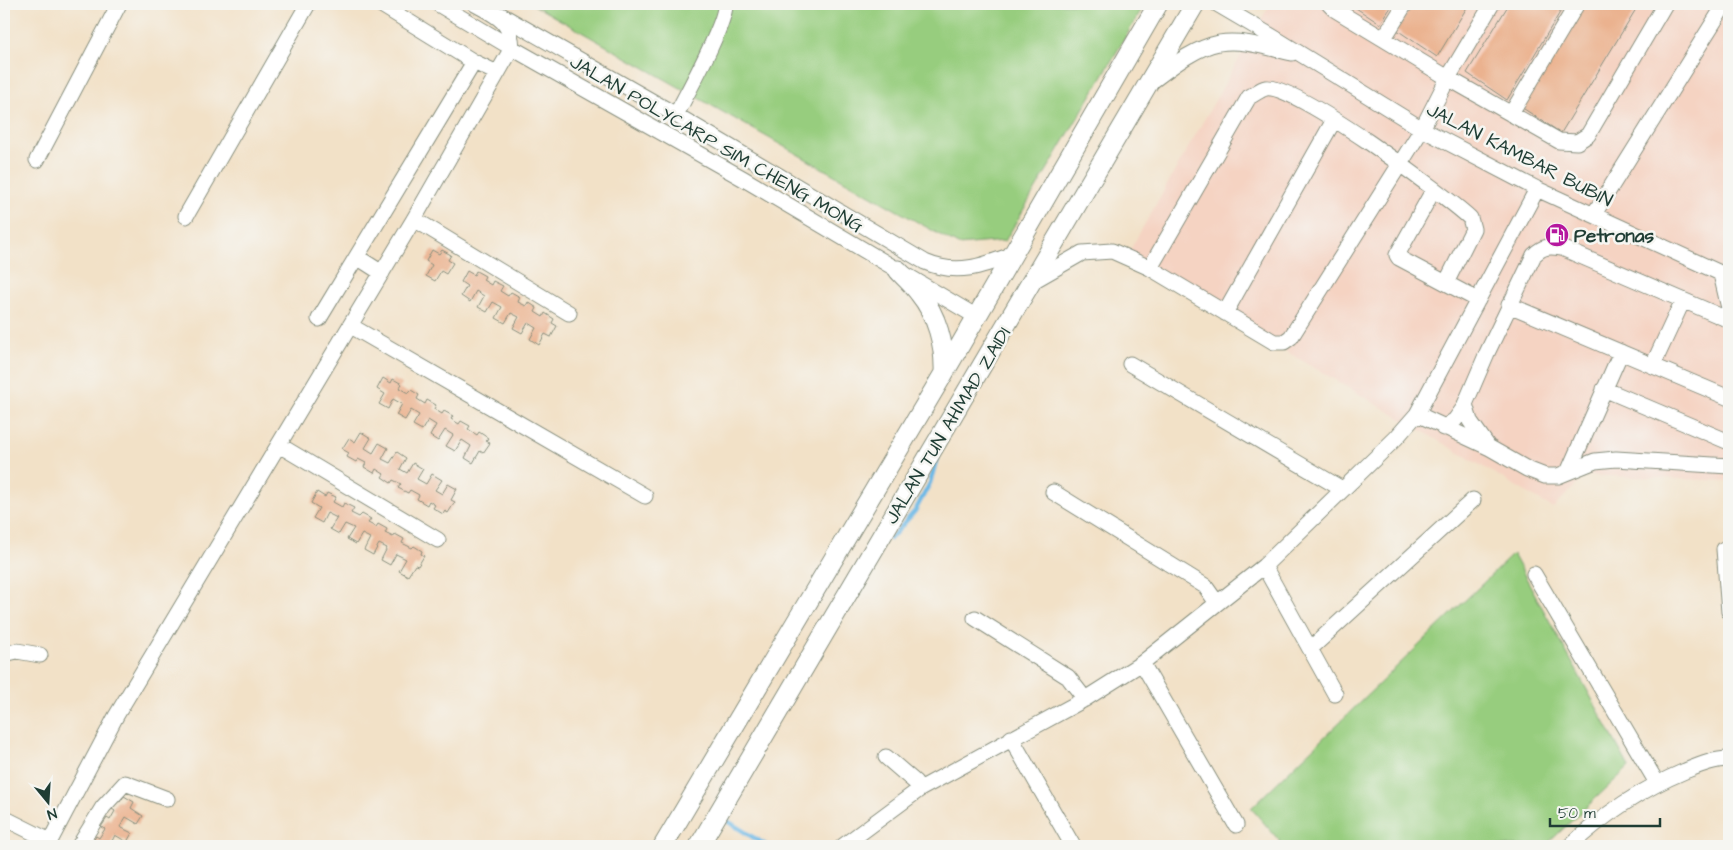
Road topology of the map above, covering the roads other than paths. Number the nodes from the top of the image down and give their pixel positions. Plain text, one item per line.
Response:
1 (119, 4) edge
2 (308, 4) edge
3 (380, 4) edge
4 (438, 4) edge
5 (475, 4) edge
6 (483, 4) edge
7 (724, 4) edge
8 (1158, 4) edge
9 (1195, 4) edge
10 (1217, 4) edge
11 (1329, 4) edge
12 (1405, 4) edge
13 (1492, 4) edge
14 (1577, 4) edge
15 (1665, 4) edge
16 (1725, 4) edge
17 (1384, 38) junction
18 (512, 48) junction
19 (1300, 54) junction
20 (576, 58) junction
21 (474, 62) junction
22 (497, 73) junction
23 (1448, 78) junction
24 (1146, 86) junction
25 (1512, 114) junction
26 (676, 115) junction
27 (1334, 120) junction
28 (1422, 129) junction
29 (37, 160) dead end
30 (1400, 162) junction
31 (744, 179) junction
32 (1537, 188) junction
33 (1434, 189) junction
34 (1594, 214) junction
35 (186, 216) dead end
36 (414, 219) junction
37 (1014, 254) junction
38 (357, 257) junction
39 (1150, 268) junction
40 (898, 270) junction
41 (382, 273) junction
42 (1725, 275) edge
43 (1033, 281) junction
44 (1446, 283) junction
45 (1478, 300) junction
46 (1683, 300) junction
47 (1510, 306) junction
48 (1729, 308) edge
49 (569, 313) dead end
50 (1225, 314) junction
51 (977, 317) junction
52 (319, 320) dead end
53 (1729, 320) edge
54 (350, 326) junction
55 (1621, 352) junction
56 (1130, 364) dead end
57 (1653, 365) junction
58 (944, 373) junction
59 (1604, 389) junction
60 (1729, 398) edge
61 (1465, 404) junction
62 (1416, 414) junction
63 (1443, 428) junction
64 (1729, 442) edge
65 (279, 445) junction
66 (1490, 448) junction
67 (1729, 466) edge
68 (1569, 470) junction
69 (1342, 489) junction
70 (1053, 492) dead end
71 (645, 496) dead end
72 (1473, 500) dead end
73 (438, 540) dead end
74 (1724, 549) dead end
75 (1264, 566) junction
76 (1534, 574) dead end
77 (1217, 603) junction
78 (1729, 612) edge
79 (975, 618) dead end
80 (1310, 648) junction
81 (4, 654) edge
82 (40, 655) dead end
83 (1142, 663) junction
84 (1335, 694) dead end
85 (1084, 699) junction
86 (1012, 738) junction
87 (886, 756) dead end
88 (1729, 759) edge
89 (1657, 783) junction
90 (920, 789) junction
91 (167, 799) dead end
92 (4, 818) edge
93 (1236, 825) dead end
94 (49, 844) edge
95 (851, 844) edge
96 (79, 846) edge
97 (663, 846) edge
98 (699, 846) edge
99 (1073, 846) edge
100 (1570, 846) edge

1 - 29 street
2 - 35 street
3 - 21 street
4 - 18 street, JALAN POLYCARP SIM CHENG MONG
5 - 18 street
6 - 20 street, JALAN POLYCARP SIM CHENG MONG
7 - 26 street
8 - 37 main road, JALAN TUN AHMAD ZAIDI
9 - 24 main road, JALAN TUN AHMAD ZAIDI
10 - 19 street, JALAN KAMBAR BUBIN
11 - 17 street
12 - 17 street
13 - 23 street
14 - 25 street
15 - 25 street
16 - 34 street
17 - 23 street
18 - 20 street
18 - 22 street
18 - 31 street, JALAN POLYCARP SIM CHENG MONG
19 - 24 street
19 - 28 street, JALAN KAMBAR BUBIN
20 - 26 street, JALAN POLYCARP SIM CHENG MONG
21 - 22 street
21 - 38 street
22 - 36 street
23 - 25 street
23 - 28 street
24 - 43 main road, JALAN TUN AHMAD ZAIDI
26 - 31 street
26 - 37 street, JALAN POLYCARP SIM CHENG MONG
27 - 30 street
27 - 39 street
27 - 50 street
28 - 30 street
28 - 32 street, JALAN KAMBAR BUBIN
30 - 33 street
30 - 50 street
31 - 40 street, JALAN POLYCARP SIM CHENG MONG
32 - 34 street, JALAN KAMBAR BUBIN
32 - 45 street
33 - 44 street
33 - 44 street
34 - 42 street, JALAN KAMBAR BUBIN
36 - 41 street
36 - 49 street
37 - 51 main road, JALAN TUN AHMAD ZAIDI
38 - 41 street
38 - 52 street
39 - 43 street
39 - 50 street
40 - 51 street, JALAN POLYCARP SIM CHENG MONG
40 - 58 main road
41 - 54 street
42 - 48 street
43 - 98 main road, JALAN TUN AHMAD ZAIDI
44 - 45 street
45 - 62 street
46 - 47 street
46 - 53 street
46 - 57 street
47 - 55 street
47 - 61 street
51 - 58 main road, JALAN TUN AHMAD ZAIDI
54 - 65 street
54 - 71 street
55 - 57 street
55 - 59 street
56 - 69 street
57 - 60 street
58 - 97 main road, JALAN TUN AHMAD ZAIDI
59 - 64 street
59 - 68 street
61 - 63 street
61 - 66 street
62 - 63 street
62 - 69 street
63 - 66 street
65 - 73 street
65 - 94 street
66 - 68 street
67 - 68 street
69 - 75 street
70 - 77 street
72 - 80 street
74 - 78 street
75 - 77 street
75 - 80 street
76 - 89 street
77 - 83 street
79 - 85 street
80 - 84 street
81 - 82 street
83 - 85 street
83 - 93 street
85 - 86 street
86 - 90 street
86 - 99 street
87 - 90 street
88 - 89 street
89 - 100 street
90 - 95 street
91 - 96 street
92 - 94 street

